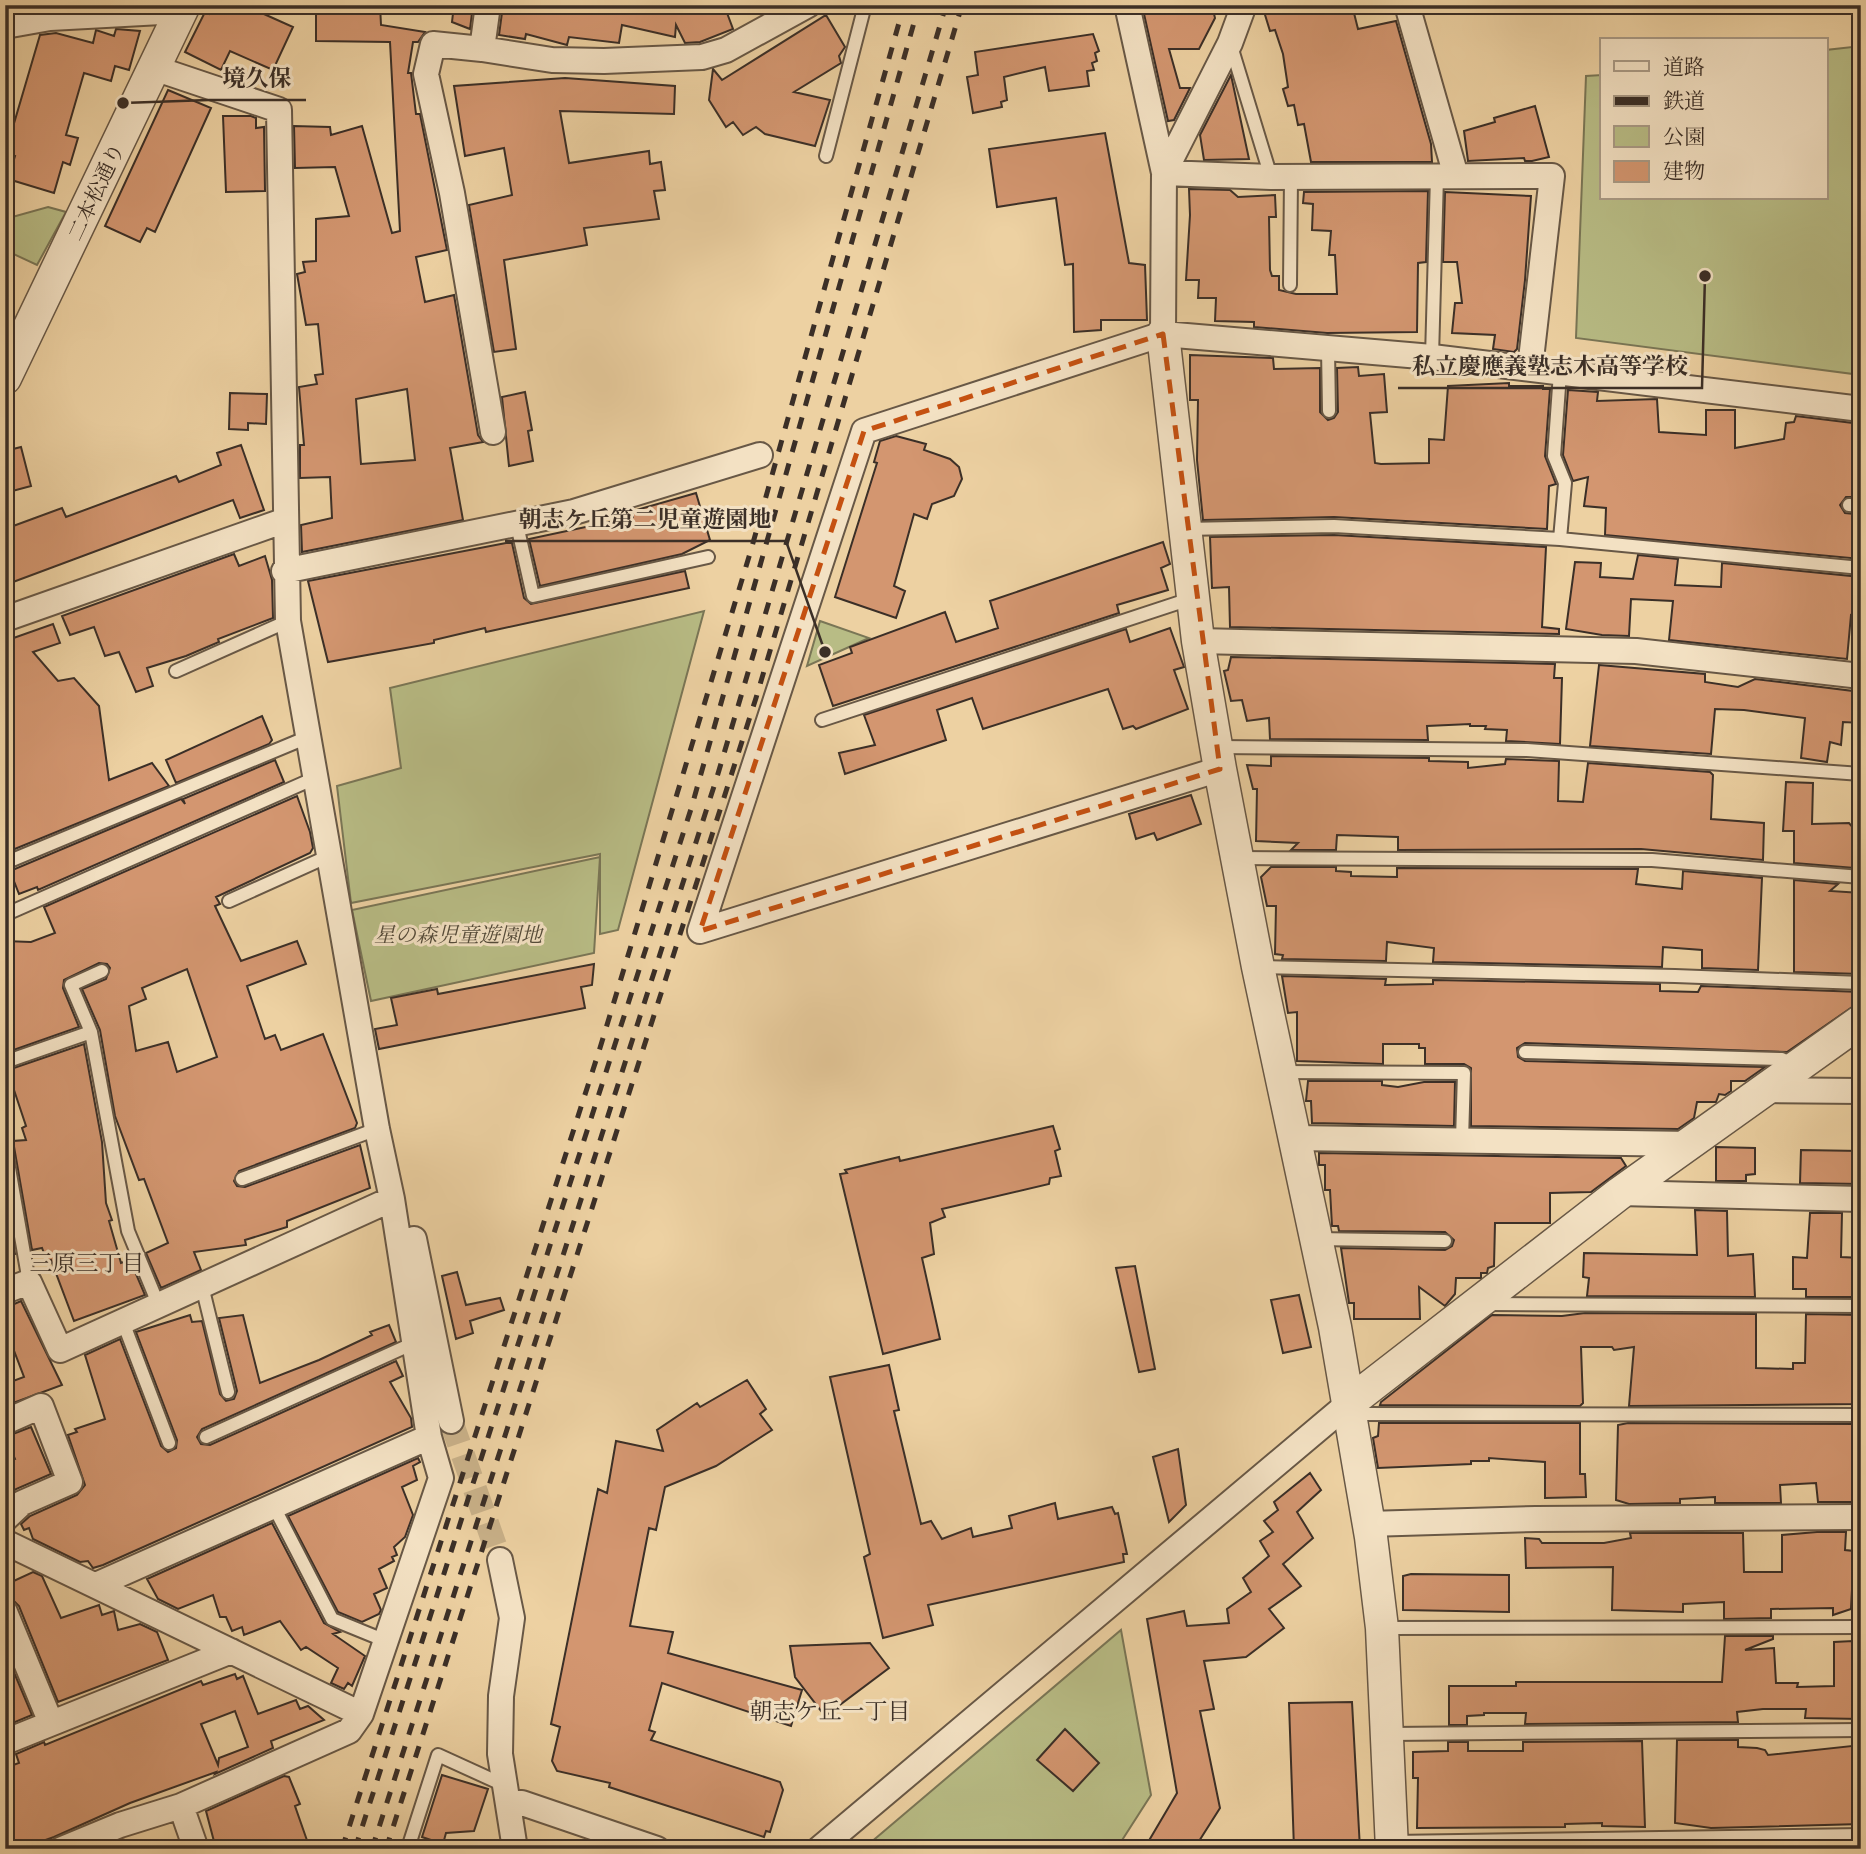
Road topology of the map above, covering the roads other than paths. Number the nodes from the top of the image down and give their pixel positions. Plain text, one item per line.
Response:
1 (488, 5) edge
2 (808, 5) edge
3 (865, 5) edge
4 (1127, 5) edge
5 (1244, 5) edge
6 (1407, 5) edge
7 (182, 8) edge
8 (5, 26) edge
9 (1230, 43) junction
10 (482, 49) junction
11 (153, 68) junction
12 (826, 156) dead end
13 (1164, 173) junction
14 (1447, 176) junction
15 (1281, 177) junction
16 (1290, 285) dead end
17 (1163, 334) junction
18 (1328, 349) junction
19 (1432, 357) junction
20 (9, 366) edge
21 (1530, 368) junction
22 (1560, 373) junction
23 (1861, 409) edge
24 (1329, 411) dead end
25 (493, 432) dead end
26 (760, 455) dead end
27 (283, 521) junction
28 (517, 525) junction
29 (1185, 528) junction
30 (1560, 539) junction
31 (708, 556) dead end
32 (1861, 568) edge
33 (284, 570) junction
34 (1193, 598) junction
35 (5, 619) edge
36 (288, 621) junction
37 (1198, 641) junction
38 (176, 671) dead end
39 (1861, 676) edge
40 (822, 720) dead end
41 (307, 737) junction
42 (1218, 758) junction
43 (1861, 774) edge
44 (315, 778) junction
45 (331, 855) junction
46 (1237, 858) junction
47 (5, 863) edge
48 (1861, 877) edge
49 (229, 901) dead end
50 (11, 912) dead end
51 (1258, 967) junction
52 (102, 971) dead end
53 (1861, 984) edge
54 (1861, 1021) edge
55 (91, 1032) junction
56 (1525, 1052) dead end
57 (5, 1062) edge
58 (1798, 1067) junction
59 (1280, 1072) junction
60 (1765, 1090) junction
61 (1861, 1091) edge
62 (377, 1129) junction
63 (1294, 1138) junction
64 (1462, 1140) junction
65 (1692, 1144) junction
66 (5, 1145) edge
67 (242, 1179) dead end
68 (1620, 1193) junction
69 (392, 1199) junction
70 (1861, 1199) edge
71 (1316, 1239) junction
72 (1444, 1241) dead end
73 (29, 1282) junction
74 (202, 1286) junction
75 (5, 1291) edge
76 (1472, 1304) junction
77 (159, 1306) junction
78 (1861, 1306) edge
79 (123, 1321) junction
80 (414, 1343) junction
81 (228, 1392) dead end
82 (1350, 1408) junction
83 (1861, 1415) edge
84 (451, 1421) tunnel mouth
85 (5, 1422) edge
86 (206, 1437) dead end
87 (429, 1437) junction
88 (169, 1443) dead end
89 (273, 1505) junction
90 (1861, 1517) edge
91 (5, 1519) edge
92 (1368, 1524) junction
93 (5, 1542) edge
94 (500, 1560) tunnel mouth
95 (96, 1585) junction
96 (5, 1612) edge
97 (1861, 1627) edge
98 (1382, 1628) junction
99 (386, 1641) junction
100 (231, 1651) junction
101 (361, 1714) junction
102 (51, 1723) junction
103 (1861, 1730) edge
104 (1387, 1734) junction
105 (5, 1742) edge
106 (507, 1795) junction
107 (181, 1806) junction
108 (1861, 1835) edge
109 (409, 1845) dead end
110 (1392, 1845) edge
111 (62, 1849) edge
112 (196, 1849) edge
113 (515, 1849) edge
114 (657, 1849) edge
115 (819, 1849) edge

1 - 10 street
2 - 10 street
3 - 12 lane
4 - 13 street
5 - 9 street
6 - 14 street
7 - 8 street
7 - 11 street, 二本松通り
9 - 13 street
9 - 15 lane
10 - 25 street
11 - 20 street, 二本松通り
11 - 27 street
13 - 15 street
13 - 17 street
14 - 15 street
14 - 19 lane
14 - 21 street
15 - 16 lane
17 - 18 street
17 - 29 street
17 - 42 street
18 - 19 street
18 - 24 lane
19 - 21 street
21 - 22 street
22 - 23 street
22 - 30 lane
26 - 28 street
27 - 33 street
27 - 35 street
28 - 31 lane
28 - 33 street
29 - 30 lane
29 - 34 street
30 - 32 lane
33 - 36 street
34 - 37 street
34 - 40 lane
36 - 38 lane
36 - 41 street
37 - 39 street
37 - 42 street
41 - 44 street
41 - 47 lane
42 - 43 lane
42 - 46 street
44 - 45 street
44 - 50 lane
45 - 49 lane
45 - 62 street
46 - 48 lane
46 - 51 street
51 - 53 lane
51 - 59 street
52 - 55 lane
54 - 58 street
55 - 57 lane
55 - 77 lane
56 - 58 lane
58 - 60 street
59 - 63 street
59 - 64 lane
60 - 61 street
60 - 65 street
62 - 67 lane
62 - 69 street
63 - 64 street
63 - 71 street
64 - 65 street
65 - 68 street
66 - 73 lane
68 - 70 street
68 - 76 street
69 - 74 street
69 - 80 street
69 - 84 street
71 - 72 lane
71 - 82 street
73 - 75 street
73 - 79 street
74 - 77 street
74 - 81 lane
76 - 78 lane
76 - 82 street
77 - 79 street
79 - 88 lane
80 - 86 lane
80 - 87 street
82 - 83 lane
82 - 92 street
82 - 115 street
85 - 91 street
87 - 89 street
87 - 99 street
89 - 95 street
89 - 99 lane
90 - 92 street
92 - 98 street
93 - 95 street
94 - 106 street
95 - 100 street
96 - 102 street
97 - 98 lane
98 - 104 street
99 - 101 street
100 - 101 street
100 - 102 street
101 - 107 street
102 - 105 street
103 - 104 lane
104 - 110 street
106 - 109 lane
106 - 113 street
106 - 114 street
107 - 111 street
107 - 112 street
108 - 110 lane

